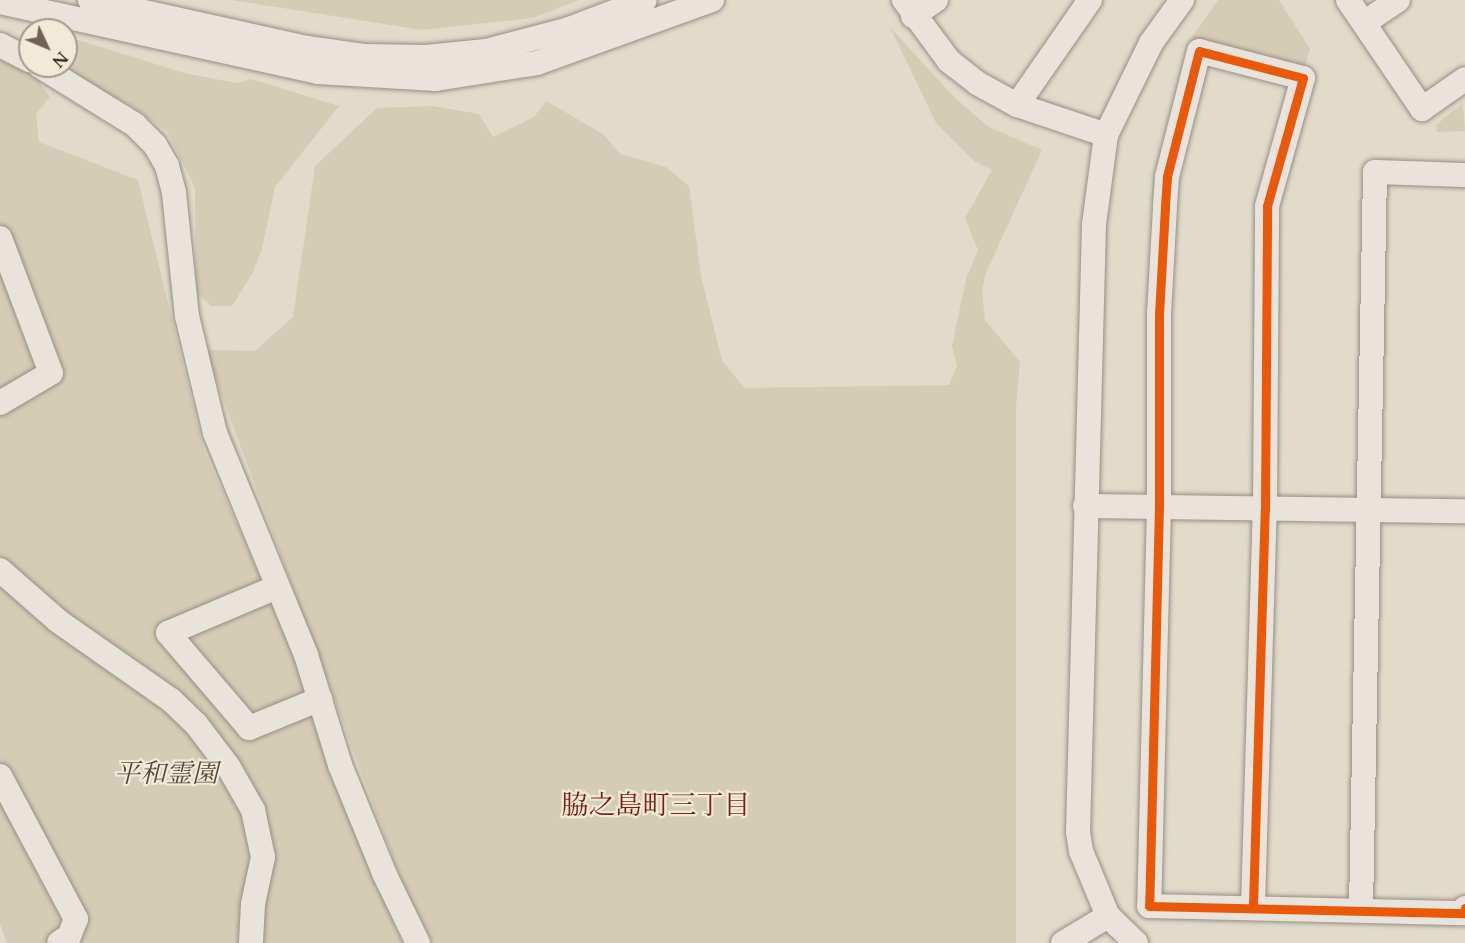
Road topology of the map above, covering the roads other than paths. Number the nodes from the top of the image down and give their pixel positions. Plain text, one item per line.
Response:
1 (90, 0) edge
2 (645, 0) edge
3 (712, 0) edge
4 (936, 0) edge
5 (1090, 0) edge
6 (1182, 0) edge
7 (1348, 0) edge
8 (1398, 0) edge
9 (0, 2) edge
10 (908, 8) edge
11 (1364, 23) junction
12 (0, 45) edge
13 (18, 54) edge
14 (59, 78) edge
15 (1465, 79) edge
16 (1017, 105) junction
17 (1106, 135) junction
18 (1465, 175) edge
19 (0, 238) edge
20 (0, 403) edge
21 (1085, 506) junction
22 (1159, 506) junction
23 (1368, 509) junction
24 (1265, 510) junction
25 (1465, 512) edge
26 (0, 570) edge
27 (277, 587) junction
28 (320, 699) junction
29 (0, 776) edge
30 (1252, 906) junction
31 (1465, 908) edge
32 (1361, 909) junction
33 (1108, 916) junction
34 (59, 943) edge
35 (251, 943) edge
36 (418, 943) edge
37 (1063, 943) edge
38 (1136, 943) edge

1 - 2 street
3 - 9 street
4 - 10 street
5 - 16 street
6 - 17 street
7 - 11 street
8 - 11 street
10 - 16 street
11 - 15 street
12 - 13 street
14 - 27 street
16 - 17 street
17 - 21 street
18 - 23 street
19 - 20 street
21 - 22 street
21 - 33 street
22 - 24 street
22 - 24 street
22 - 30 street
23 - 24 street
23 - 25 street
23 - 32 street
24 - 30 street
26 - 35 street
27 - 28 street
27 - 28 street
28 - 36 street
29 - 34 street
30 - 32 street
31 - 32 street
33 - 37 street
33 - 38 street

